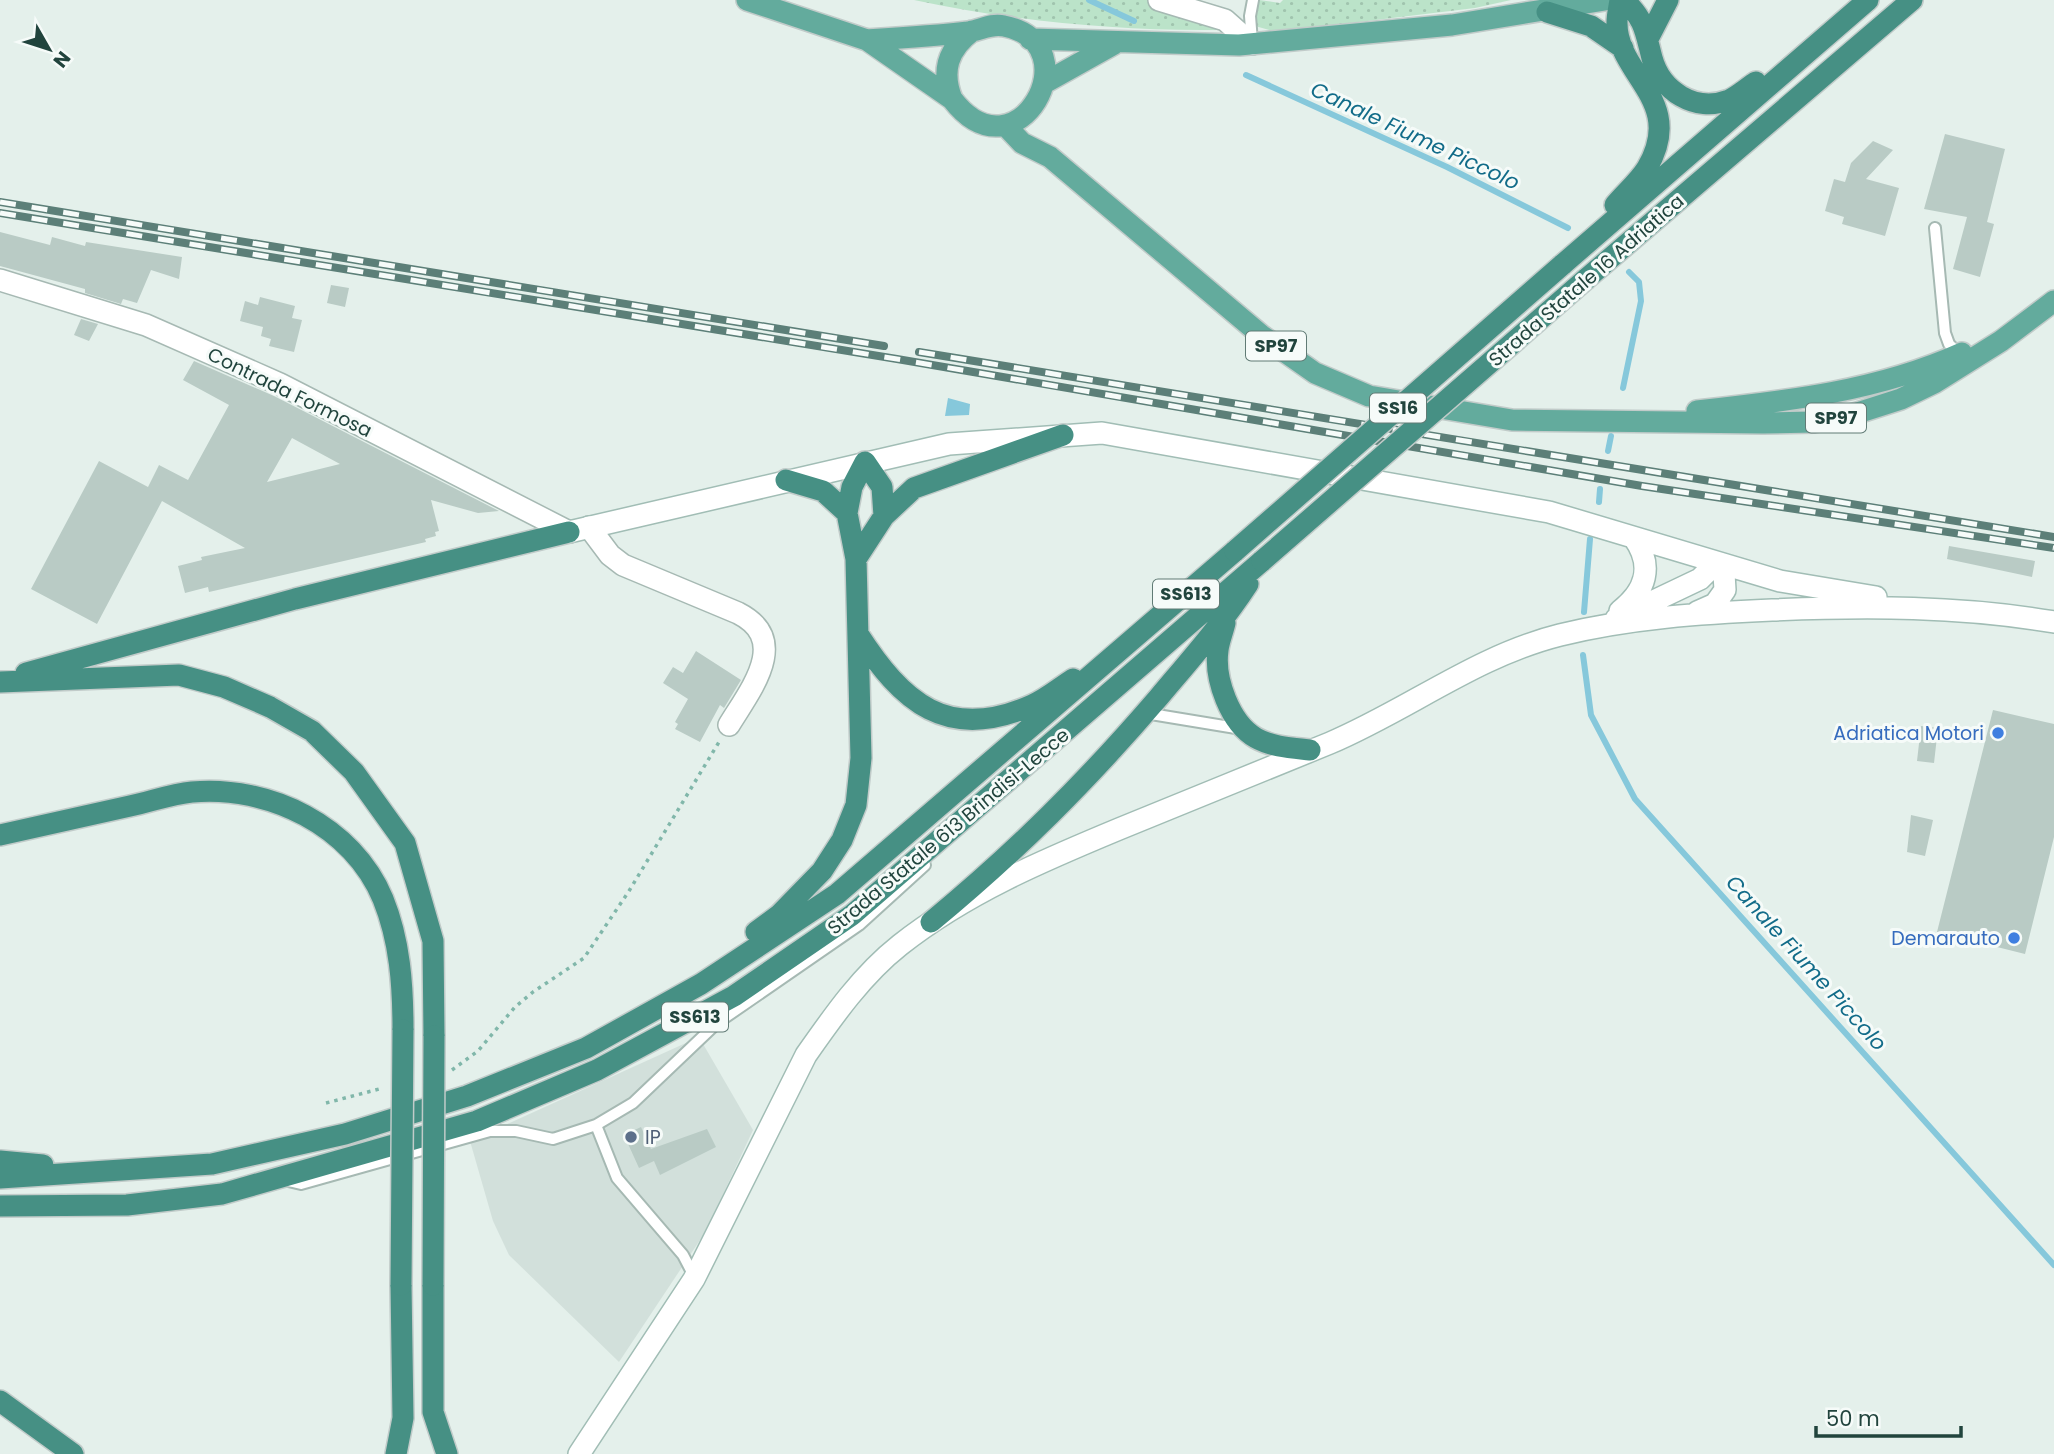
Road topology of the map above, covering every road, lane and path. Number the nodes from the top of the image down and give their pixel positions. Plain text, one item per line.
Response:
1 (747, 0) edge
2 (1159, 0) edge
3 (1253, 0) edge
4 (1605, 0) edge
5 (1622, 0) edge
6 (1668, 0) edge
7 (1868, 0) edge
8 (1912, 0) edge
9 (1547, 12) junction
10 (972, 31) junction
11 (1649, 37) junction
12 (1826, 37) junction
13 (1030, 39) junction
14 (867, 40) junction
15 (1116, 43) junction
16 (1252, 44) junction
17 (1623, 48) junction
18 (1046, 82) junction
19 (951, 99) junction
20 (1005, 125) junction
21 (1935, 228) dead end
22 (1562, 265) junction
23 (0, 280) edge
24 (2054, 300) edge
25 (1959, 354) junction
26 (1587, 421) junction
27 (1063, 435) junction
28 (865, 462) junction
29 (786, 480) junction
30 (846, 513) junction
31 (884, 516) junction
32 (579, 530) junction
33 (1634, 538) junction
34 (1235, 551) joint
35 (856, 559) junction
36 (1262, 561) junction
37 (1715, 564) junction
38 (1933, 607) junction
39 (1691, 614) junction
40 (1227, 616) junction
41 (2054, 622) edge
42 (1591, 629) junction
43 (858, 634) junction
44 (1137, 637) junction
45 (0, 681) edge
46 (1145, 713) junction
47 (729, 725) joint
48 (1245, 730) junction
49 (1310, 750) junction
50 (980, 808) junction
51 (0, 835) edge
52 (931, 922) junction
53 (701, 984) junction
54 (440, 1073) dead end
55 (392, 1086) dead end
56 (326, 1103) dead end
57 (596, 1125) junction
58 (0, 1161) edge
59 (101, 1170) junction
60 (0, 1178) edge
61 (277, 1179) junction
62 (0, 1206) edge
63 (675, 1245) junction
64 (709, 1249) junction
65 (695, 1279) junction
66 (0, 1401) edge
67 (73, 1454) edge
68 (396, 1454) edge
69 (447, 1454) edge
70 (579, 1454) edge

1 - 14 main road
2 - 16 main road
3 - 16 lane
4 - 9 main road
5 - 11 highway, SS16
5 - 17 highway, SS16
6 - 11 highway
7 - 12 highway, Strada Statale 16 Adriatica / SS16
8 - 36 highway, Strada Statale 16 Adriatica / SS16, bridge
9 - 16 main road
9 - 17 highway, SS16
10 - 13 main road
10 - 14 main road
10 - 19 main road
11 - 12 highway, SS16
12 - 22 highway, Strada Statale 16 Adriatica / SS16
13 - 15 main road
13 - 18 main road
14 - 19 main road
15 - 16 main road
15 - 18 main road
17 - 22 highway, SS16
18 - 20 main road
19 - 20 main road
20 - 26 main road, SP97
21 - 25 lane
22 - 34 highway, Strada Statale 16 Adriatica / SS16, bridge
23 - 32 main road, Contrada Formosa
24 - 25 main road, SP97
24 - 26 main road, SP97
25 - 26 main road, SP97
27 - 28 main road
27 - 31 highway
27 - 33 main road
28 - 29 main road
28 - 30 highway
28 - 31 highway
29 - 30 highway
29 - 32 main road
30 - 35 highway
31 - 35 highway
32 - 45 highway
32 - 47 main road
33 - 37 main road
33 - 42 main road
34 - 44 highway, Strada Statale 613 Brindisi-Lecce / SS613
35 - 43 highway
36 - 40 highway
36 - 50 highway, Strada Statale 613 Brindisi-Lecce / SS613
37 - 38 main road
37 - 39 main road
37 - 42 main road
38 - 39 main road
38 - 41 main road
39 - 42 main road
40 - 46 highway
40 - 48 highway
42 - 49 main road
43 - 44 highway
43 - 53 highway
44 - 53 highway, Strada Statale 613 Brindisi-Lecce / SS613
45 - 69 highway, bridge
46 - 48 lane
46 - 52 highway
47 - 54 path
48 - 49 highway
49 - 52 main road
50 - 57 lane
50 - 61 highway, Strada Statale 613 Brindisi-Lecce / SS613
51 - 68 highway, bridge
52 - 64 main road
53 - 59 highway, Strada Statale 613 Brindisi-Lecce / SS613
55 - 56 path
57 - 61 lane
57 - 63 lane
58 - 59 highway
59 - 60 highway, Strada Statale 613 Brindisi-Lecce / SS613
61 - 62 highway, Strada Statale 613 Brindisi-Lecce / SS613
63 - 64 lane
63 - 65 lane
64 - 65 main road
65 - 70 main road
66 - 67 highway

